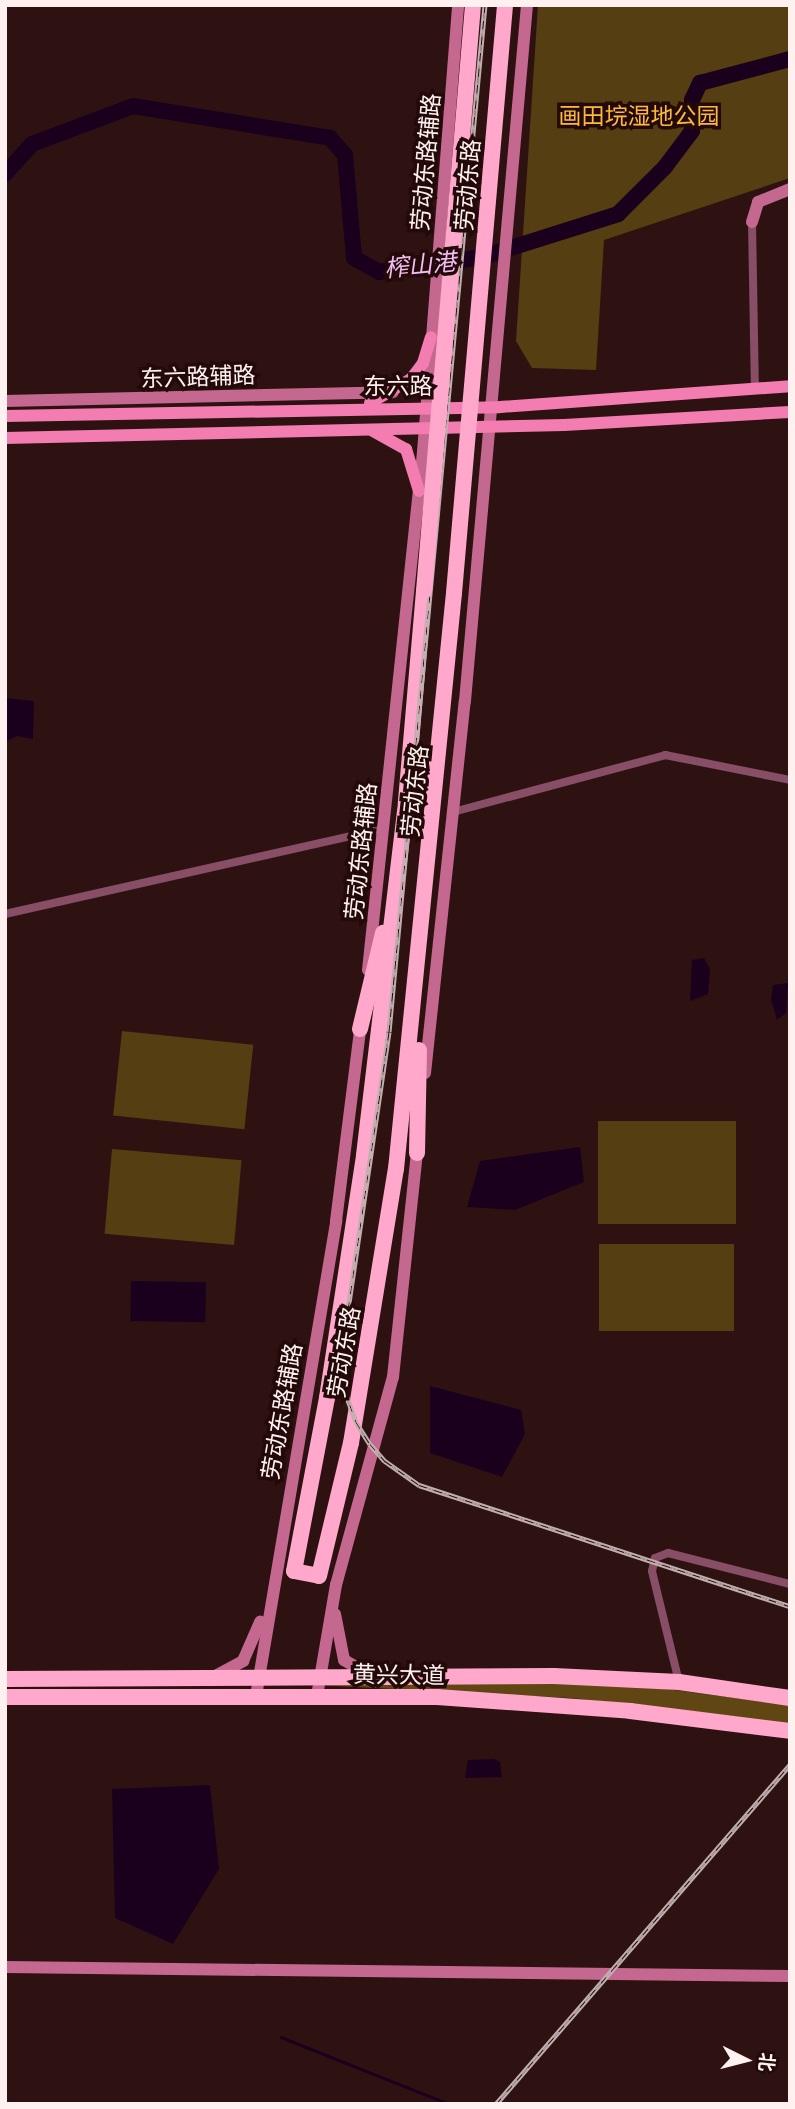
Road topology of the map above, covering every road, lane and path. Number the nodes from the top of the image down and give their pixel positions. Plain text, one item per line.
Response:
1 (458, 5) edge
2 (473, 5) edge
3 (505, 5) edge
4 (527, 5) edge
5 (790, 189) edge
6 (790, 197) edge
7 (752, 222) junction
8 (431, 337) junction
9 (790, 386) edge
10 (755, 387) junction
11 (393, 392) junction
12 (5, 401) edge
13 (426, 405) junction
14 (359, 406) junction
15 (489, 407) junction
16 (790, 412) edge
17 (5, 416) edge
18 (425, 427) junction
19 (487, 427) junction
20 (359, 428) junction
21 (5, 438) edge
22 (419, 491) junction
23 (790, 780) edge
24 (406, 803) junction
25 (453, 812) junction
26 (383, 829) junction
27 (426, 891) junction
28 (5, 914) edge
29 (360, 1029) junction
30 (417, 1153) junction
31 (279, 1544) junction
32 (790, 1584) edge
33 (336, 1585) junction
34 (321, 1674) junction
35 (369, 1674) junction
36 (211, 1676) junction
37 (259, 1676) junction
38 (5, 1679) edge
39 (679, 1682) junction
40 (256, 1696) junction
41 (317, 1696) junction
42 (5, 1697) edge
43 (790, 1698) edge
44 (790, 1731) edge
45 (5, 1967) edge
46 (790, 1976) edge

1 - 8 main road, 劳动东路辅路
2 - 24 highway, 劳动东路, bridge
3 - 27 highway, 劳动东路, bridge
4 - 15 main road
5 - 7 main road
6 - 7 main road
7 - 10 street
8 - 11 main road
8 - 13 main road, 劳动东路辅路
9 - 10 main road, 东六路
10 - 15 main road, 东六路
11 - 12 main road, 东六路辅路
11 - 14 main road
13 - 14 main road, 东六路
13 - 15 main road, 东六路
13 - 18 main road, 劳动东路辅路
14 - 17 main road, 东六路
15 - 19 main road
16 - 19 main road, 东六路
18 - 19 main road, 东六路
18 - 20 main road, 东六路
18 - 22 main road, 劳动东路辅路
19 - 25 main road
20 - 21 main road, 东六路
20 - 22 main road
22 - 26 main road, 劳动东路辅路
23 - 25 street
24 - 27 highway, 劳动东路
24 - 29 highway
25 - 30 main road
26 - 28 street
26 - 29 main road, 劳动东路辅路
27 - 30 highway
29 - 31 main road, 劳动东路辅路
30 - 33 main road
31 - 36 main road
31 - 37 main road, 劳动东路辅路
32 - 39 street
33 - 34 main road
33 - 35 main road
34 - 35 highway, 黄兴大道
34 - 37 highway, 黄兴大道
34 - 41 main road
35 - 39 highway, 黄兴大道
36 - 37 highway, 黄兴大道
36 - 38 highway, 黄兴大道
37 - 40 main road, 劳动东路辅路
39 - 43 highway, 黄兴大道
40 - 41 highway, 黄兴大道
40 - 42 highway, 黄兴大道
41 - 44 highway, 黄兴大道
45 - 46 main road

